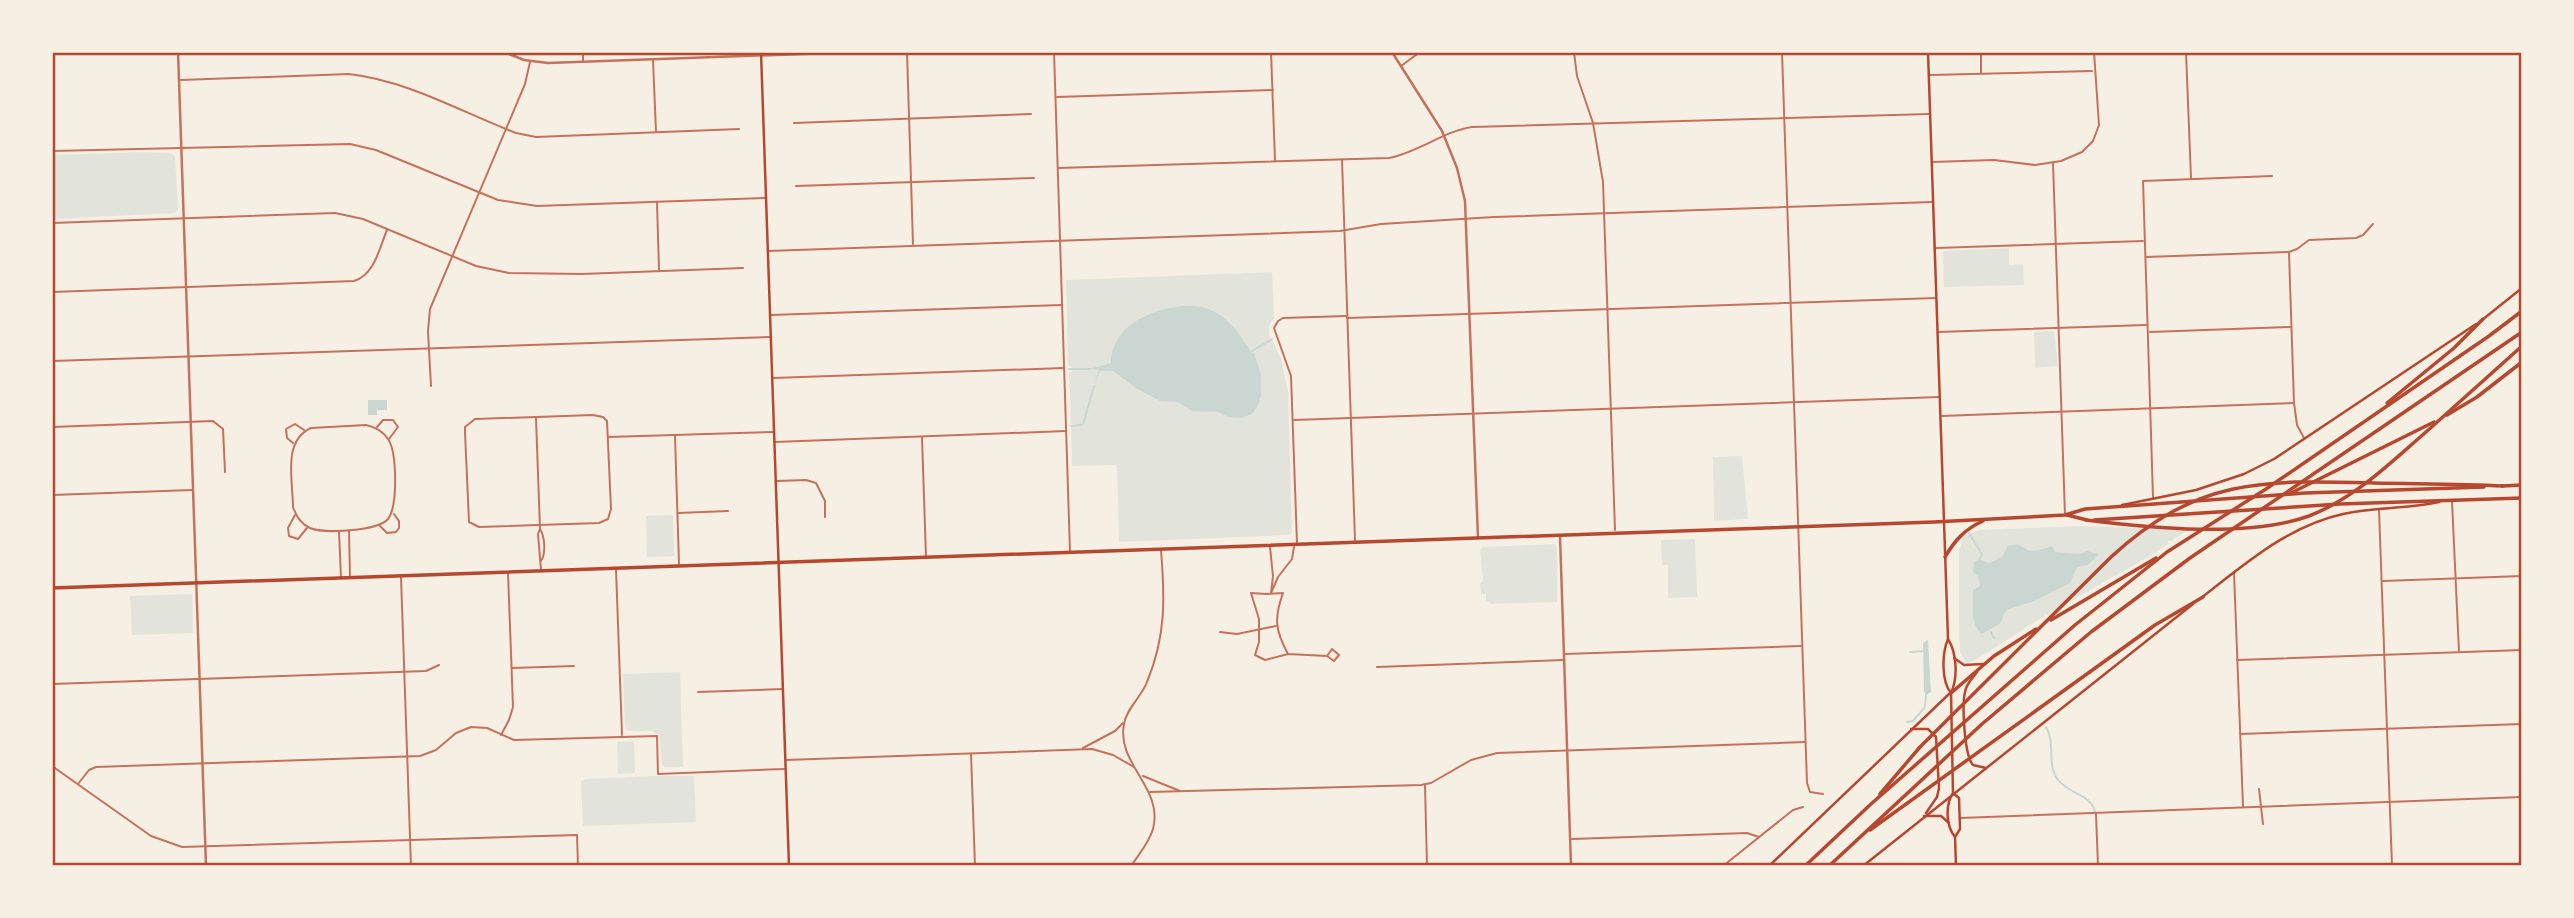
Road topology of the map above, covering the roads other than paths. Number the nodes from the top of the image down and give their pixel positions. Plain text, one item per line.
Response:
1 (178, 52) edge
2 (504, 52) edge
3 (583, 52) edge
4 (858, 52) edge
5 (907, 52) edge
6 (1054, 52) edge
7 (1271, 52) edge
8 (1392, 52) edge
9 (1420, 52) edge
10 (1574, 52) edge
11 (1782, 52) edge
12 (1928, 52) edge
13 (1980, 52) edge
14 (2094, 52) edge
15 (2186, 52) edge
16 (761, 54) edge
17 (653, 59) junction
18 (531, 61) junction
19 (583, 62) junction
20 (1401, 66) junction
21 (2094, 71) junction
22 (1982, 74) junction
23 (1928, 76) junction
24 (179, 80) junction
25 (1273, 90) junction
26 (1056, 97) junction
27 (1031, 114) dead end
28 (1930, 114) junction
29 (909, 119) junction
30 (1784, 119) junction
31 (794, 123) dead end
32 (1592, 123) junction
33 (506, 129) junction
34 (738, 129) dead end
35 (656, 133) junction
36 (1445, 137) junction
37 (181, 149) junction
38 (52, 151) edge
39 (1342, 159) junction
40 (1275, 161) junction
41 (1932, 162) junction
42 (2053, 163) junction
43 (1058, 168) junction
44 (2272, 176) dead end
45 (1034, 178) dead end
46 (2191, 179) junction
47 (911, 182) junction
48 (796, 186) dead end
49 (479, 192) junction
50 (766, 198) junction
51 (657, 201) junction
52 (1933, 202) junction
53 (1787, 207) junction
54 (1604, 213) junction
55 (184, 218) junction
56 (1467, 219) junction
57 (52, 223) edge
58 (2373, 224) dead end
59 (388, 229) junction
60 (1344, 231) junction
61 (1061, 241) junction
62 (2144, 241) junction
63 (2056, 244) junction
64 (914, 246) junction
65 (1935, 248) junction
66 (768, 251) junction
67 (2289, 252) junction
68 (452, 256) junction
69 (2145, 257) junction
70 (743, 268) dead end
71 (659, 271) junction
72 (186, 287) junction
73 (2522, 288) edge
74 (52, 292) edge
75 (1937, 298) junction
76 (1791, 303) junction
77 (1063, 305) junction
78 (1607, 310) junction
79 (2522, 311) edge
80 (1471, 314) junction
81 (771, 315) junction
82 (1347, 317) junction
83 (2483, 319) junction
84 (2147, 325) junction
85 (2292, 327) junction
86 (2059, 328) junction
87 (1938, 332) junction
88 (2147, 332) junction
89 (2522, 332) edge
90 (771, 337) junction
91 (2522, 346) edge
92 (429, 348) junction
93 (189, 356) junction
94 (52, 361) edge
95 (2522, 362) edge
96 (1065, 368) junction
97 (773, 379) junction
98 (431, 386) dead end
99 (1940, 397) junction
100 (1794, 402) junction
101 (2294, 403) junction
102 (1612, 408) junction
103 (2150, 408) junction
104 (2062, 412) junction
105 (1474, 413) junction
106 (1941, 416) junction
107 (2371, 416) junction
108 (536, 417) junction
109 (1350, 418) junction
110 (1294, 420) junction
111 (191, 422) junction
112 (52, 427) edge
113 (376, 428) junction
114 (305, 431) junction
115 (1067, 431) junction
116 (775, 432) junction
117 (675, 435) junction
118 (922, 436) junction
119 (608, 438) junction
120 (2305, 439) junction
121 (389, 440) junction
122 (775, 442) junction
123 (294, 444) junction
124 (225, 472) dead end
125 (777, 481) junction
126 (2522, 485) edge
127 (2503, 486) junction
128 (193, 490) junction
129 (52, 495) edge
130 (2153, 497) junction
131 (2522, 498) edge
132 (2276, 500) junction
133 (2452, 500) junction
134 (2109, 508) junction
135 (2379, 509) junction
136 (728, 511) dead end
137 (392, 513) junction
138 (677, 513) junction
139 (296, 514) junction
140 (2065, 515) junction
141 (825, 517) dead end
142 (1986, 519) junction
143 (2086, 520) junction
144 (1944, 522) junction
145 (540, 524) junction
146 (380, 526) junction
147 (307, 527) junction
148 (1798, 528) junction
149 (349, 529) junction
150 (339, 530) junction
151 (1615, 534) junction
152 (1560, 536) junction
153 (1478, 539) junction
154 (1355, 543) junction
155 (1296, 545) junction
156 (1270, 546) junction
157 (1161, 549) junction
158 (1070, 552) junction
159 (2167, 552) junction
160 (926, 557) junction
161 (1945, 557) junction
162 (779, 562) junction
163 (679, 566) junction
164 (616, 568) junction
165 (541, 571) junction
166 (508, 572) junction
167 (2234, 572) junction
168 (401, 576) junction
169 (2522, 576) edge
170 (341, 578) junction
171 (350, 578) junction
172 (2456, 579) junction
173 (2382, 581) junction
174 (195, 583) junction
175 (52, 588) edge
176 (1271, 593) junction
177 (2203, 597) junction
178 (1277, 626) junction
179 (1259, 629) junction
180 (1220, 632) dead end
181 (1948, 639) junction
182 (1802, 646) junction
183 (2522, 650) edge
184 (2459, 653) junction
185 (1287, 654) junction
186 (1564, 654) junction
187 (2385, 655) junction
188 (1327, 656) dead end
189 (1954, 658) junction
190 (1564, 660) junction
191 (2237, 660) junction
192 (1983, 664) junction
193 (439, 665) dead end
194 (574, 666) dead end
195 (1377, 667) dead end
196 (512, 668) junction
197 (404, 672) junction
198 (199, 679) junction
199 (52, 684) edge
200 (784, 689) junction
201 (698, 692) dead end
202 (1951, 693) junction
203 (1124, 722) junction
204 (2522, 724) edge
205 (1911, 729) junction
206 (2388, 729) junction
207 (2240, 734) junction
208 (500, 735) junction
209 (622, 736) junction
210 (1806, 742) junction
211 (1081, 749) junction
212 (1568, 750) junction
213 (971, 753) junction
214 (407, 756) junction
215 (786, 760) junction
216 (202, 764) junction
217 (52, 766) edge
218 (1134, 767) junction
219 (1986, 768) junction
220 (786, 769) junction
221 (1141, 775) junction
222 (78, 784) junction
223 (1424, 784) junction
224 (2259, 789) dead end
225 (1150, 792) junction
226 (1184, 792) junction
227 (1953, 793) junction
228 (1823, 794) dead end
229 (2522, 797) edge
230 (2390, 802) junction
231 (1871, 804) junction
232 (1803, 807) dead end
233 (2243, 807) junction
234 (2096, 813) junction
235 (1924, 816) junction
236 (1960, 818) junction
237 (1949, 824) junction
238 (2263, 824) dead end
239 (1759, 837) junction
240 (1955, 837) junction
241 (1571, 839) junction
242 (1856, 840) junction
243 (410, 841) junction
244 (205, 848) junction
245 (1571, 865) edge
246 (206, 866) edge
247 (411, 866) edge
248 (578, 866) edge
249 (789, 866) edge
250 (975, 866) edge
251 (1131, 866) edge
252 (1427, 866) edge
253 (1723, 866) edge
254 (1769, 866) edge
255 (1805, 866) edge
256 (1829, 866) edge
257 (1863, 866) edge
258 (1956, 866) edge
259 (2098, 866) edge
260 (2392, 866) edge

1 - 24 street
2 - 18 street
3 - 19 street
4 - 16 street
5 - 29 street
6 - 26 street
7 - 25 street
8 - 20 street
9 - 20 street
10 - 32 street
11 - 30 street
12 - 23 main road
13 - 22 street
14 - 21 street
15 - 46 street
16 - 17 street
16 - 50 main road
17 - 19 street
17 - 35 street
18 - 19 street
18 - 33 street
20 - 36 street
21 - 22 street
21 - 42 street
22 - 23 street
23 - 28 main road
24 - 33 street
24 - 37 street
25 - 26 street
25 - 40 street
26 - 43 street
27 - 29 street
28 - 30 street
28 - 41 main road
29 - 31 street
29 - 47 street
30 - 32 street
30 - 53 street
32 - 36 street
32 - 54 street
33 - 35 street
33 - 49 street
34 - 35 street
36 - 39 street
36 - 56 street
37 - 38 street
37 - 49 street
37 - 55 street
39 - 40 street
39 - 60 street
40 - 43 street
41 - 42 street
41 - 52 main road
42 - 63 street
43 - 61 street
44 - 46 street
45 - 47 street
46 - 62 street
47 - 48 street
47 - 64 street
49 - 51 street
49 - 68 street
50 - 51 street
50 - 66 main road
51 - 71 street
52 - 53 street
52 - 65 main road
53 - 54 street
53 - 76 street
54 - 56 street
54 - 78 street
55 - 57 street
55 - 59 street
55 - 72 street
56 - 60 street
56 - 80 street
58 - 67 street
59 - 68 street
59 - 72 street
60 - 61 street
60 - 82 street
61 - 64 street
61 - 77 street
62 - 63 street
62 - 69 street
63 - 65 street
63 - 86 street
64 - 66 street
65 - 75 main road
66 - 81 main road
67 - 69 street
67 - 85 street
68 - 71 street
68 - 92 street
69 - 84 street
70 - 71 street
72 - 74 street
72 - 93 street
73 - 83 main road
75 - 76 street
75 - 87 main road
76 - 78 street
76 - 100 street
77 - 81 street
77 - 96 street
78 - 80 street
78 - 102 street
79 - 107 main road
80 - 82 street
80 - 105 street
81 - 90 main road
82 - 109 street
82 - 110 street
83 - 107 main road
83 - 120 main road
84 - 86 street
84 - 88 street
85 - 88 street
85 - 101 street
86 - 87 street
86 - 104 street
87 - 99 main road
88 - 103 street
89 - 132 main road
90 - 92 street
90 - 97 main road
91 - 143 main road
92 - 93 street
92 - 98 street
93 - 94 street
93 - 111 street
95 - 132 main road
96 - 97 street
96 - 115 street
97 - 116 main road
99 - 100 street
99 - 106 main road
100 - 102 street
100 - 148 street
101 - 103 street
101 - 120 street
102 - 105 street
102 - 151 street
103 - 104 street
103 - 130 street
104 - 106 street
104 - 140 street
105 - 109 street
105 - 153 street
106 - 144 main road
107 - 159 main road
108 - 119 street
108 - 145 street
108 - 145 street
109 - 110 street
109 - 154 street
110 - 155 street
111 - 112 street
111 - 124 street
111 - 128 street
113 - 114 street
113 - 121 street
113 - 121 street
114 - 123 street
114 - 123 street
115 - 118 street
115 - 158 street
116 - 117 street
116 - 122 main road
117 - 119 street
117 - 138 street
118 - 122 street
118 - 160 street
119 - 145 street
120 - 130 main road
121 - 137 street
122 - 125 main road
123 - 139 street
125 - 141 street
125 - 162 main road
126 - 127 main road
127 - 134 main road
127 - 231 main road
128 - 129 street
128 - 174 street
130 - 134 main road
131 - 133 main road
132 - 242 main road
133 - 135 main road
133 - 143 main road
133 - 172 street
134 - 140 main road
135 - 167 main road
135 - 173 street
136 - 138 street
137 - 146 street
137 - 146 street
138 - 163 street
139 - 147 street
139 - 147 street
140 - 142 main road
140 - 143 main road
142 - 144 main road
142 - 161 main road
144 - 148 main road
144 - 161 main road
145 - 165 street
146 - 149 street
147 - 150 street
148 - 151 main road
148 - 182 street
149 - 150 street
149 - 171 street
150 - 170 street
151 - 152 main road
152 - 153 main road
152 - 186 street
153 - 154 main road
154 - 155 main road
155 - 156 main road
155 - 176 street
156 - 157 main road
156 - 176 street
157 - 158 main road
157 - 203 street
158 - 160 main road
159 - 192 main road
159 - 231 main road
160 - 162 main road
161 - 181 main road
162 - 163 main road
162 - 200 main road
163 - 164 main road
164 - 165 main road
164 - 209 street
165 - 166 main road
166 - 168 main road
166 - 196 street
167 - 177 main road
167 - 191 street
168 - 171 main road
168 - 197 street
169 - 172 street
170 - 171 main road
170 - 174 main road
172 - 173 street
172 - 184 street
173 - 187 street
174 - 175 main road
174 - 198 street
176 - 178 street
176 - 179 street
177 - 219 main road
177 - 242 main road
178 - 179 street
178 - 185 street
179 - 180 street
179 - 185 street
181 - 189 main road
181 - 202 main road
182 - 186 street
182 - 210 street
183 - 184 street
184 - 187 street
185 - 188 street
186 - 190 street
187 - 191 street
187 - 206 street
189 - 192 main road
189 - 202 main road
190 - 195 street
190 - 212 street
191 - 207 street
192 - 202 main road
192 - 219 main road
193 - 197 street
194 - 196 street
196 - 208 street
197 - 198 street
197 - 214 street
198 - 199 street
198 - 216 street
200 - 201 street
200 - 215 main road
202 - 205 main road
202 - 227 main road
203 - 211 street
203 - 218 street
204 - 206 street
205 - 235 main road
205 - 254 main road
206 - 207 street
206 - 230 street
207 - 233 street
208 - 209 street
208 - 214 street
209 - 220 street
210 - 212 street
210 - 228 street
211 - 213 street
211 - 218 street
212 - 223 street
212 - 241 street
213 - 215 street
213 - 250 street
214 - 216 street
214 - 243 street
215 - 220 main road
216 - 222 street
216 - 244 street
217 - 222 street
218 - 221 street
219 - 227 main road
220 - 249 main road
221 - 225 street
221 - 226 street
222 - 244 street
223 - 226 street
223 - 252 street
224 - 238 street
225 - 226 street
225 - 251 street
227 - 235 main road
227 - 236 main road
227 - 237 main road
229 - 230 street
230 - 233 street
230 - 260 street
231 - 255 main road
232 - 239 street
233 - 234 street
234 - 236 street
234 - 259 street
235 - 237 main road
235 - 257 main road
236 - 240 main road
237 - 240 main road
239 - 241 street
239 - 253 street
240 - 258 main road
241 - 245 street
242 - 256 main road
243 - 244 street
243 - 247 street
243 - 248 street
244 - 246 street

